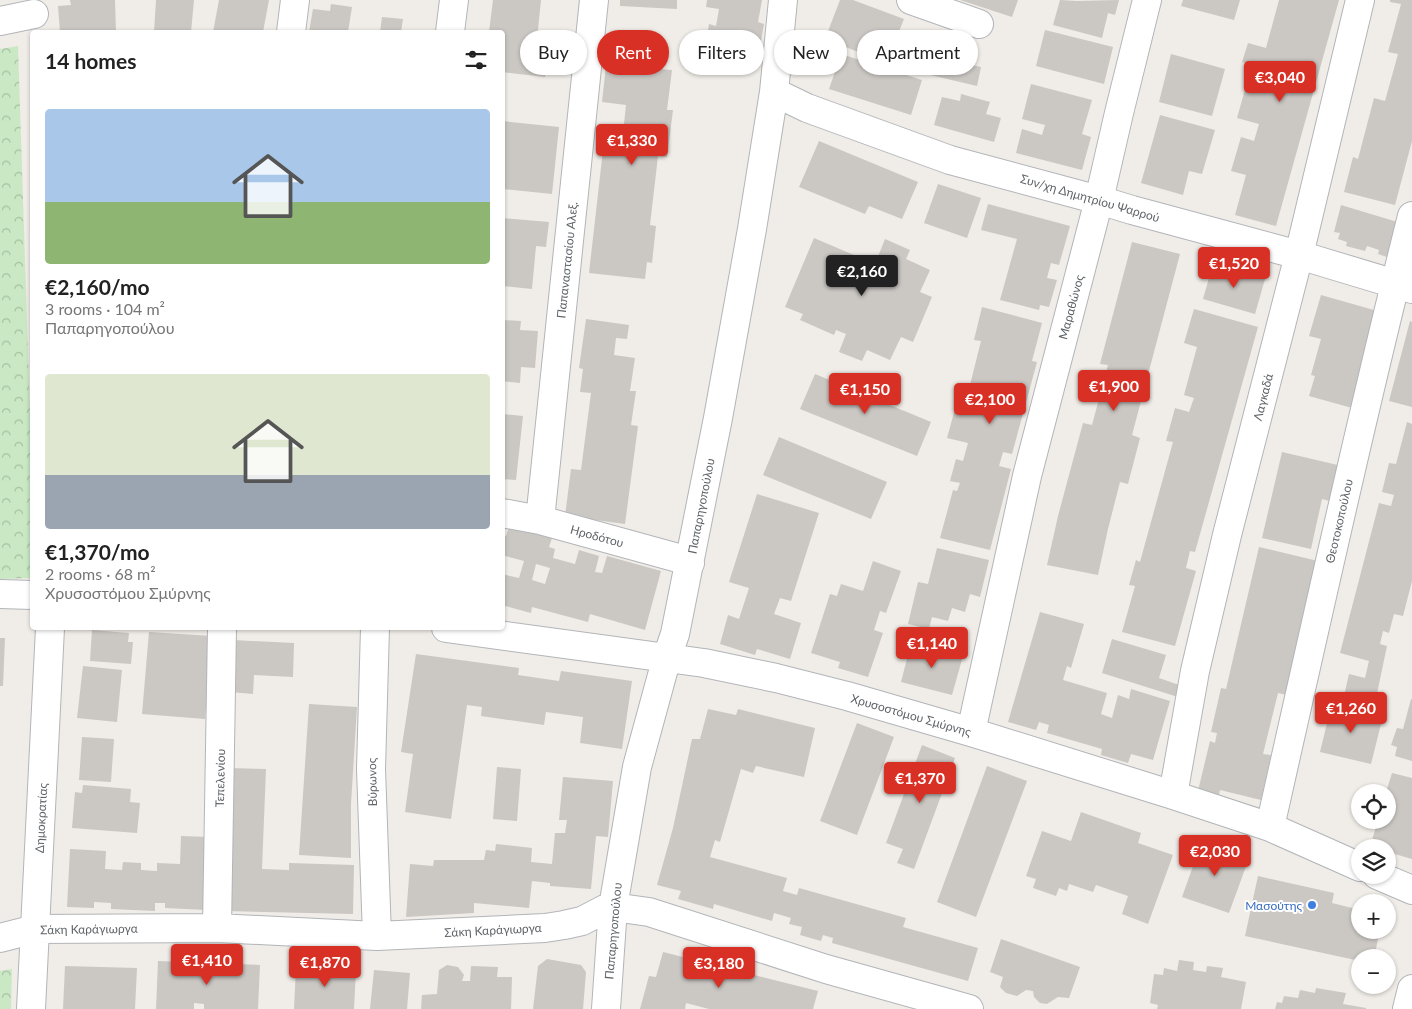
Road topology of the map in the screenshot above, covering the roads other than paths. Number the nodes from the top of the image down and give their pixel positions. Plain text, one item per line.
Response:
1 (295, 0) edge
2 (454, 0) edge
3 (594, 0) edge
4 (783, 0) edge
5 (911, 0) edge
6 (1147, 0) edge
7 (1360, 0) edge
8 (34, 15) edge
9 (0, 21) edge
10 (979, 24) dead end
11 (291, 30) edge
12 (450, 30) edge
13 (774, 92) junction
14 (1099, 200) junction
15 (1412, 216) edge
16 (1299, 255) junction
17 (1403, 286) edge
18 (505, 514) edge
19 (540, 520) junction
20 (690, 564) junction
21 (0, 594) edge
22 (30, 595) edge
23 (50, 630) edge
24 (222, 630) edge
25 (375, 630) edge
26 (461, 630) edge
27 (667, 657) junction
28 (971, 732) junction
29 (1173, 795) junction
30 (1270, 828) junction
31 (1351, 863) edge
32 (1396, 883) edge
33 (1412, 890) edge
34 (613, 907) junction
35 (217, 928) junction
36 (35, 929) junction
37 (377, 936) junction
38 (0, 938) edge
39 (1412, 989) edge
40 (31, 1009) edge
41 (606, 1009) edge
42 (969, 1009) edge
43 (1407, 1009) edge

1 - 11 street
2 - 12 street
3 - 19 street, Παπαναστασίου Αλεξ.
4 - 13 street, Παπαρηγοπούλου
5 - 10 street
6 - 14 street, Μαραθώνος
7 - 16 street, Λαγκαδά
8 - 9 street
13 - 14 street, Συν/χη Δημητρίου Ψαρρού
13 - 20 street, Παπαρηγοπούλου
14 - 16 street, Συν/χη Δημητρίου Ψαρρού
14 - 28 street, Μαραθώνος
15 - 17 street, Θεοτοκοπούλου
16 - 17 street, Συν/χη Δημητρίου Ψαρρού
16 - 29 street, Λαγκαδά
17 - 30 street, Θεοτοκοπούλου
18 - 19 street, Ηροδότου
19 - 20 street, Ηροδότου
20 - 27 street, Παπαρηγοπούλου
21 - 22 street
23 - 36 street, Δημοκρατίας
24 - 35 street, Τεπελενίου
25 - 37 street, Βύρωνος
26 - 27 street, Χρυσοστόμου Σμύρνης
27 - 28 street, Χρυσοστόμου Σμύρνης
27 - 34 street, Παπαρηγοπούλου
28 - 29 street, Χρυσοστόμου Σμύρνης
29 - 30 street, Χρυσοστόμου Σμύρνης
30 - 31 street, Χρυσοστόμου Σμύρνης
32 - 33 street
34 - 37 street, Σάκη Καράγιωργα
34 - 41 street, Παπαρηγοπούλου
34 - 42 street
35 - 36 street, Σάκη Καράγιωργα
35 - 37 street, Σάκη Καράγιωργα
36 - 38 street, Σάκη Καράγιωργα
36 - 40 street, Δημοκρατίας
39 - 43 street

